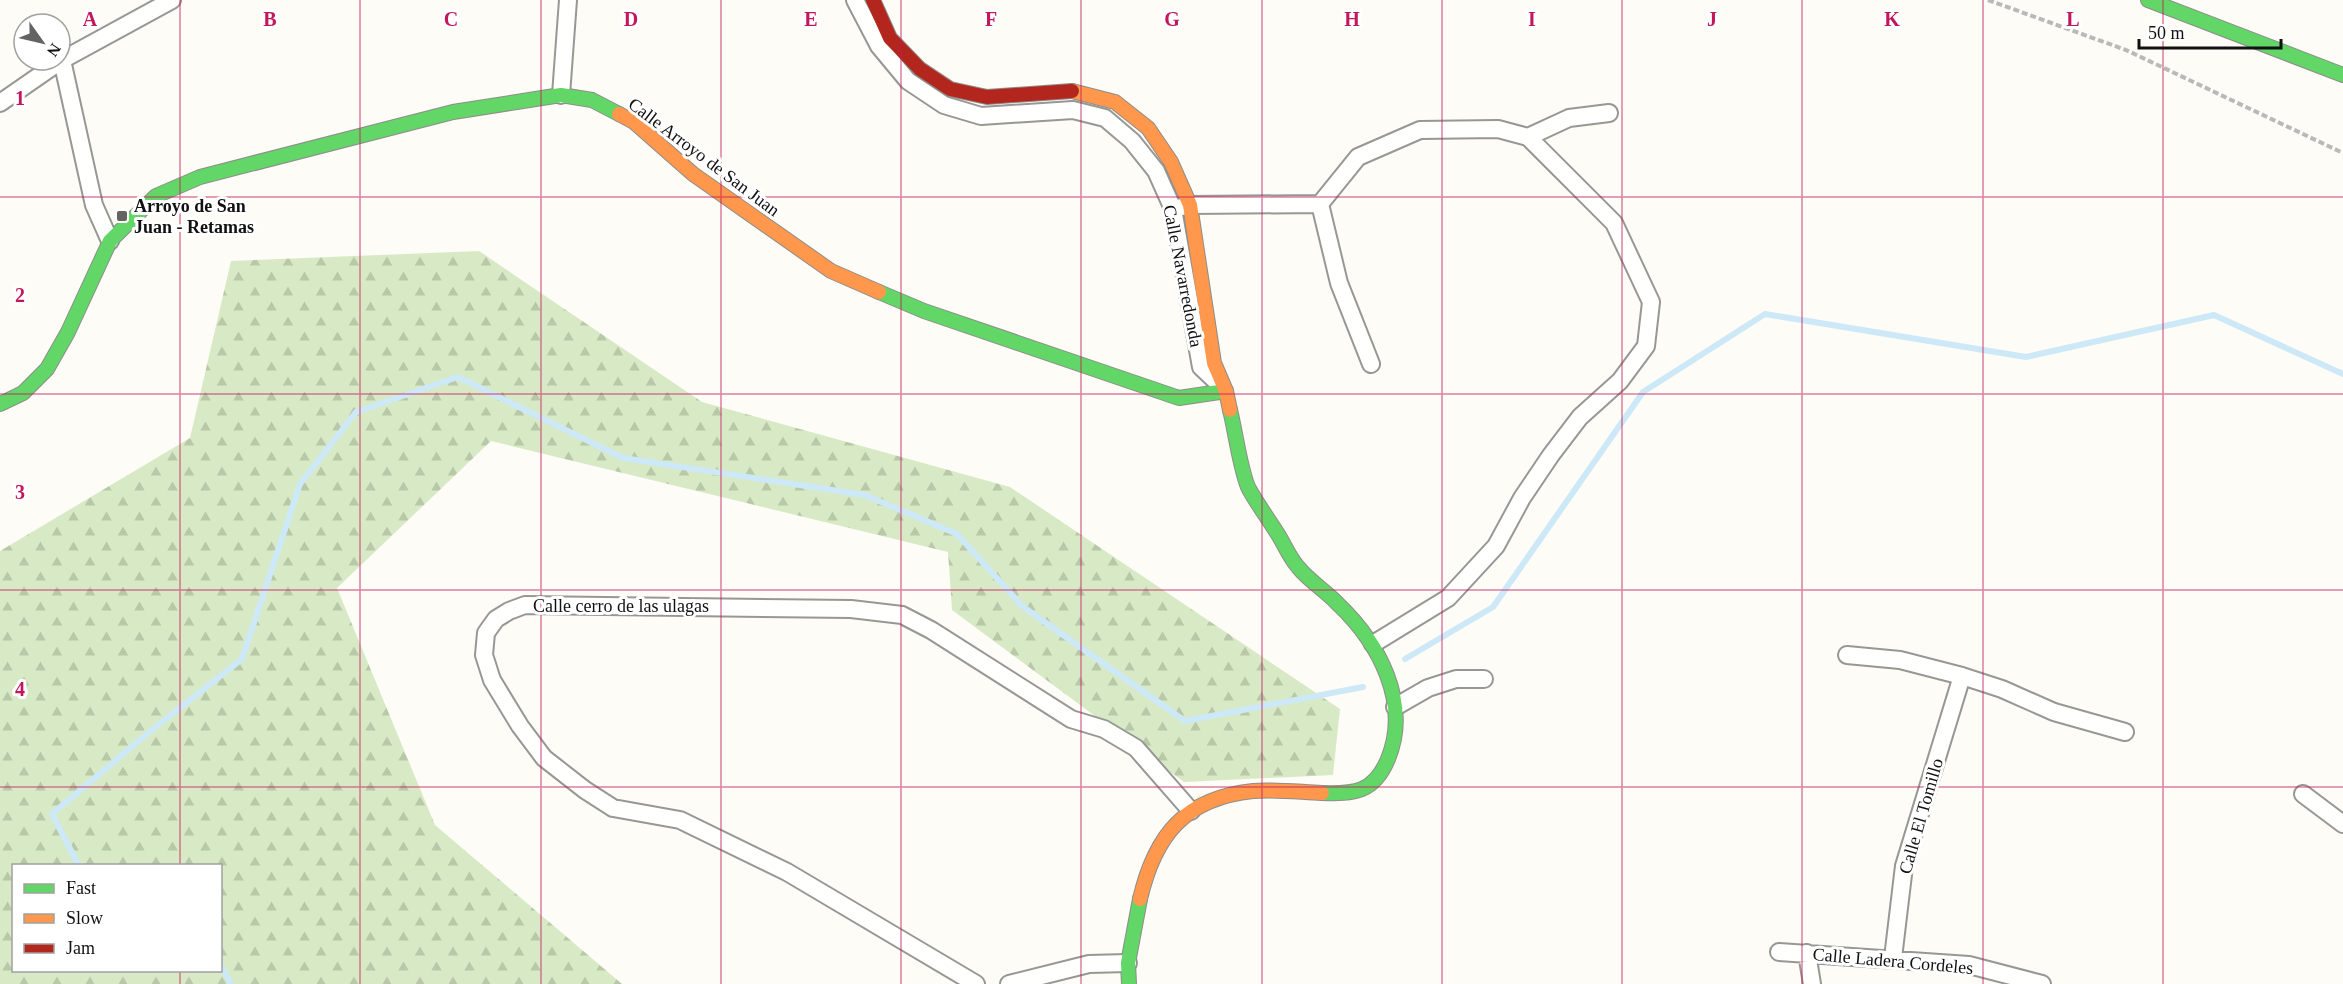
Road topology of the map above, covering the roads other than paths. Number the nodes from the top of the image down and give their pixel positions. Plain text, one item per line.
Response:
1 (172, 0) edge
2 (568, 0) edge
3 (855, 0) edge
4 (873, 0) edge
5 (2148, 0) edge
6 (72, 55) edge
7 (45, 72) edge
8 (65, 72) edge
9 (2343, 75) edge
10 (561, 95) junction
11 (0, 103) edge
12 (1609, 113) dead end
13 (1528, 137) junction
14 (1320, 204) junction
15 (1190, 205) junction
16 (1173, 209) junction
17 (110, 241) junction
18 (1371, 364) dead end
19 (1226, 391) junction
20 (0, 404) edge
21 (1373, 644) junction
22 (1846, 655) dead end
23 (1962, 676) junction
24 (1484, 679) dead end
25 (1395, 707) junction
26 (2125, 732) dead end
27 (2303, 794) dead end
28 (1191, 811) junction
29 (2343, 824) edge
30 (1779, 952) dead end
31 (1807, 953) junction
32 (1893, 958) junction
33 (1128, 963) junction
34 (976, 984) edge
35 (1009, 984) edge
36 (1129, 984) edge
37 (1812, 984) edge
38 (2042, 984) edge

1 - 6 street
2 - 10 street
3 - 16 street, Calle Navarredonda
4 - 15 main road, Calle Navarredonda
5 - 9 main road
7 - 11 street
8 - 17 street
10 - 17 main road, Calle Arroyo de San Juan
10 - 19 main road, Calle Arroyo de San Juan
12 - 13 street
13 - 14 street
13 - 21 street
14 - 15 street
14 - 18 street
15 - 16 street
15 - 19 main road, Calle Navarredonda
16 - 19 street, Calle Navarredonda
17 - 20 main road, Calle Arroyo de San Juan
19 - 21 main road, Calle Navarredonda
21 - 25 main road, Calle Navarredonda
22 - 23 street
23 - 26 street
23 - 32 street, Calle El Tomillo
24 - 25 street
25 - 28 main road, Calle Navarredonda
27 - 29 street
28 - 33 main road, Calle Navarredonda
28 - 34 street, Calle cerro de las ulagas
30 - 31 street, Calle Ladera Cordeles
31 - 32 street, Calle Ladera Cordeles
31 - 37 street
32 - 38 street, Calle Ladera Cordeles
33 - 35 street
33 - 36 main road, Calle Navarredonda

